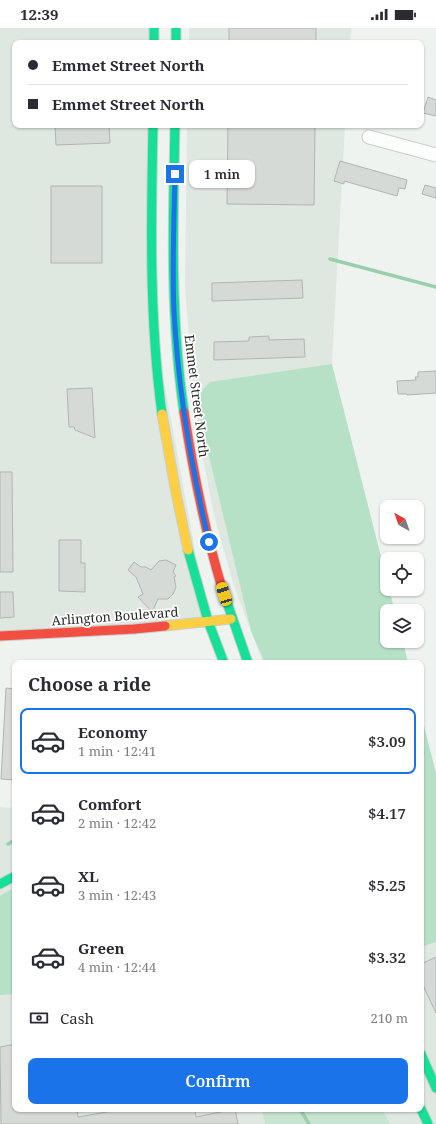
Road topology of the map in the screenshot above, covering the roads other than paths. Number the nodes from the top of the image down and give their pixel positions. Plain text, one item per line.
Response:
1 (154, 28) edge
2 (176, 28) edge
3 (154, 40) edge
4 (176, 40) edge
5 (153, 128) edge
6 (175, 128) edge
7 (369, 137) dead end
8 (436, 155) edge
9 (231, 619) junction
10 (208, 621) junction
11 (0, 636) edge
12 (223, 660) edge
13 (247, 660) edge
14 (12, 878) edge
15 (0, 884) edge
16 (424, 1061) edge
17 (436, 1088) edge
18 (422, 1112) edge
19 (428, 1124) edge

1 - 3 main road
2 - 4 main road
5 - 10 main road
6 - 9 main road, Emmet Street North
7 - 8 street
9 - 10 main road, Arlington Boulevard
9 - 13 main road, Emmet Street North
10 - 11 main road, Arlington Boulevard
10 - 12 main road
14 - 15 main road
16 - 17 main road
18 - 19 main road

